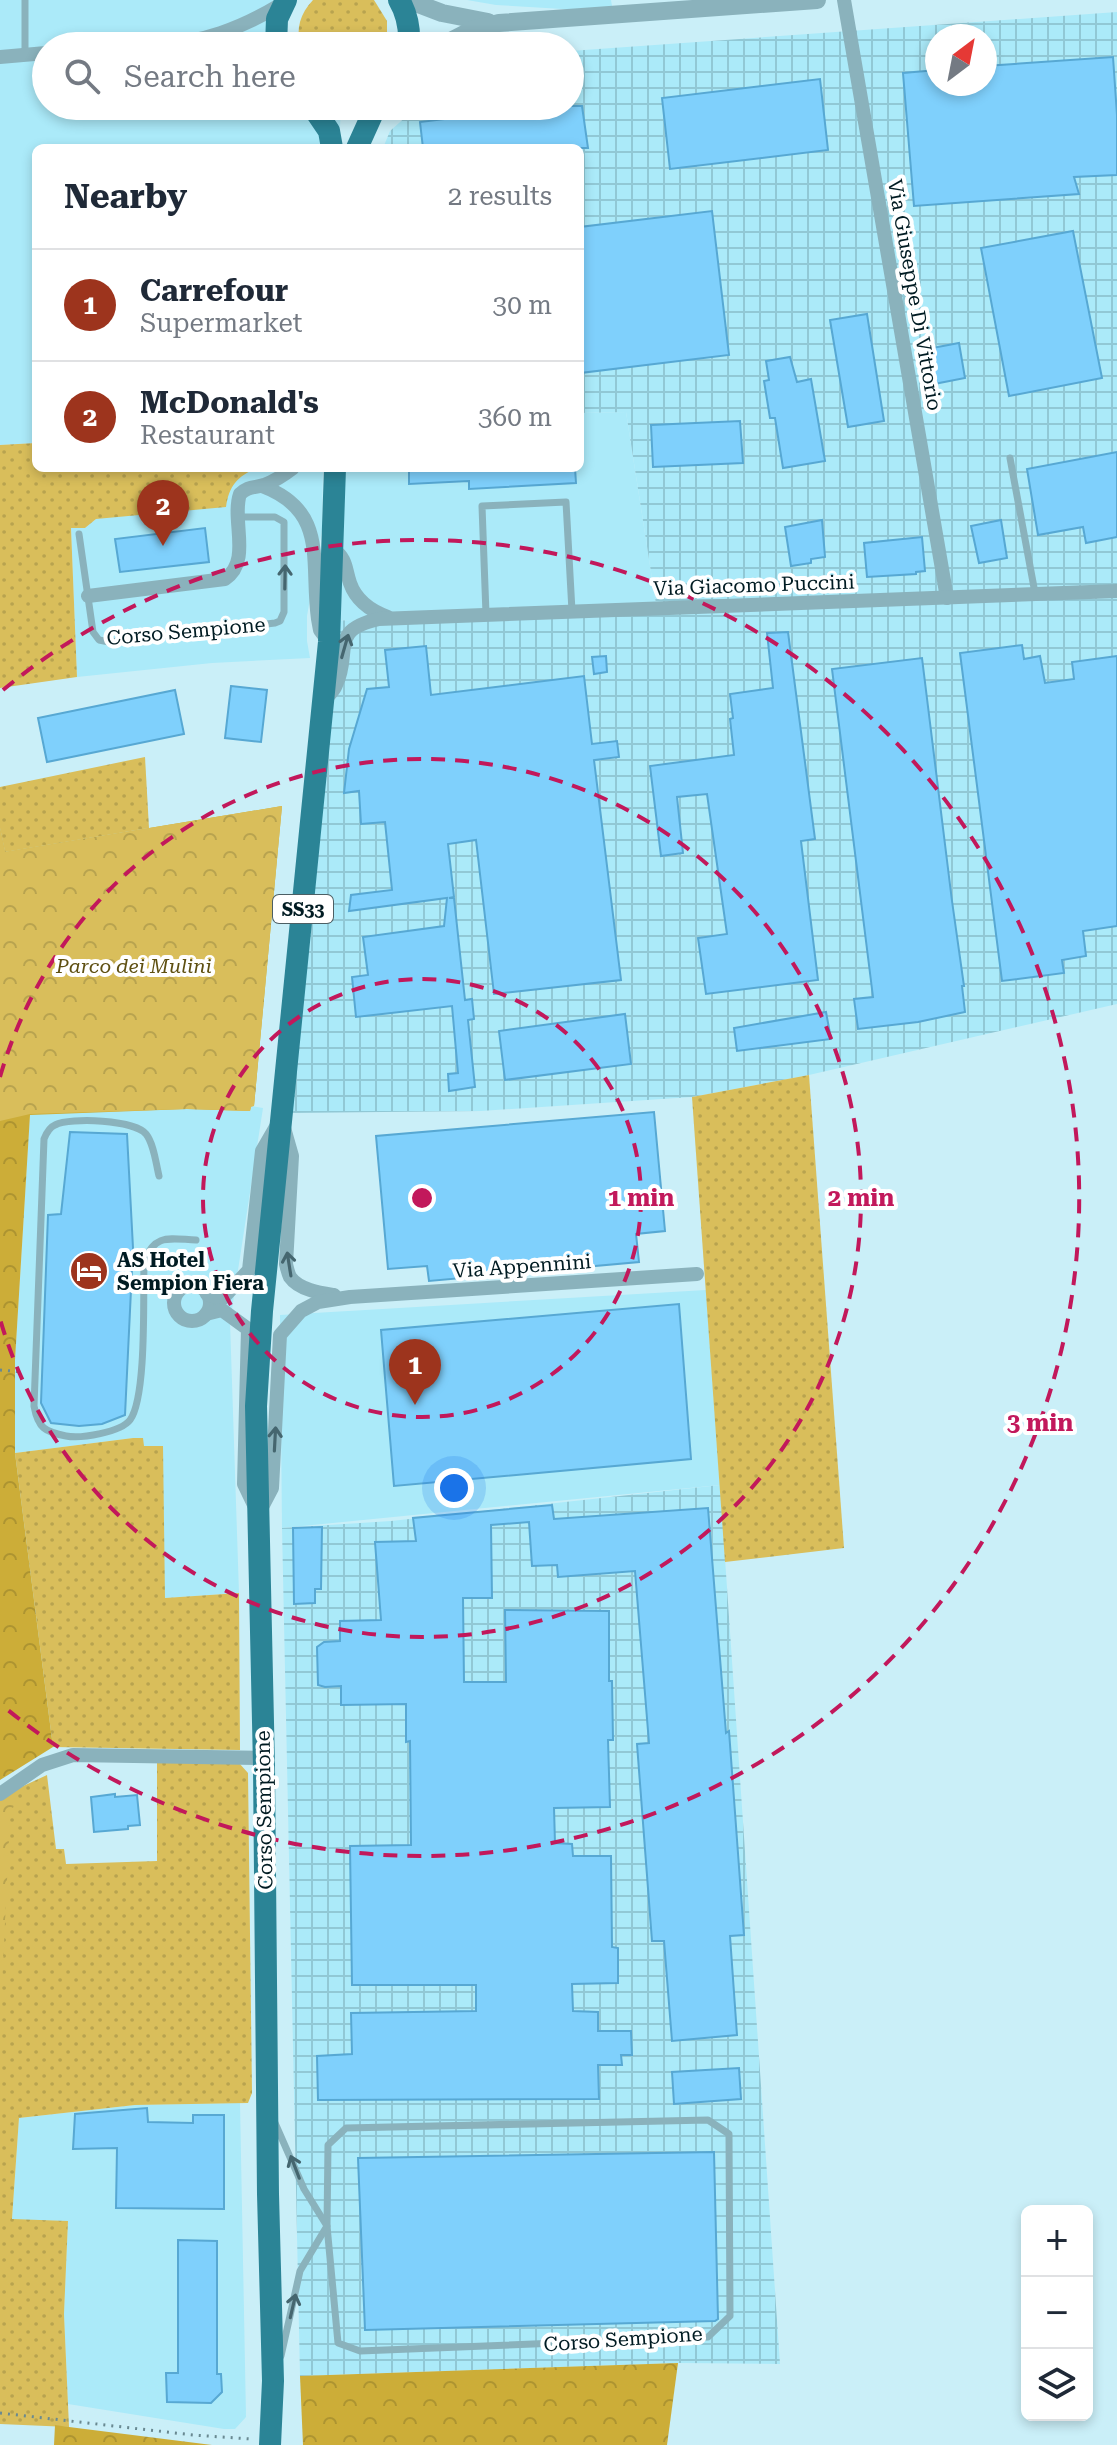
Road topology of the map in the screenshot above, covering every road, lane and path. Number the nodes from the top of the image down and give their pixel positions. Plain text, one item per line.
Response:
1 (25, 0) edge
2 (399, 0) edge
3 (408, 0) edge
4 (817, 0) edge
5 (844, 0) edge
6 (285, 1) edge
7 (499, 23) junction
8 (224, 32) edge
9 (277, 32) edge
10 (410, 32) edge
11 (468, 32) edge
12 (32, 54) edge
13 (25, 55) junction
14 (0, 57) edge
15 (322, 120) edge
16 (370, 120) edge
17 (331, 144) edge
18 (359, 144) edge
19 (1010, 458) dead end
20 (288, 472) edge
21 (335, 472) edge
22 (262, 486) junction
23 (238, 517) junction
24 (79, 534) dead end
25 (333, 549) junction
26 (1117, 591) edge
27 (1035, 594) junction
28 (88, 596) junction
29 (947, 598) junction
30 (572, 611) junction
31 (486, 614) junction
32 (392, 618) junction
33 (329, 642) junction
34 (324, 700) junction
35 (281, 1118) junction
36 (159, 1176) dead end
37 (196, 1240) dead end
38 (697, 1274) dead end
39 (207, 1294) junction
40 (350, 1297) junction
41 (206, 1314) junction
42 (0, 1370) edge
43 (35, 1373) junction
44 (259, 1514) junction
45 (264, 1758) junction
46 (0, 1794) edge
47 (267, 2106) junction
48 (327, 2226) junction
49 (273, 2381) junction
50 (0, 2413) edge
51 (270, 2443) edge

1 - 13 lane
2 - 10 main road
3 - 7 street
4 - 7 street
5 - 29 street, Via Giuseppe Di Vittorio
6 - 8 street
6 - 9 main road
7 - 11 street
12 - 13 street
13 - 14 street
15 - 17 main road
16 - 18 main road
19 - 27 lane
20 - 22 street
21 - 25 main road, Corso Sempione / SS33
22 - 23 street
22 - 33 street, Corso Sempione
23 - 28 street
28 -> 23 lane, Corso Sempione
24 - 28 lane
25 - 32 street
25 - 33 main road, Corso Sempione / SS33
26 - 27 street, Via Giacomo Puccini
27 - 29 street, Via Giacomo Puccini
29 - 30 street, Via Giacomo Puccini
30 - 31 street, Via Giacomo Puccini
30 - 31 lane
31 - 32 street, Via Giacomo Puccini
34 -> 32 street, Via Giacomo Puccini
33 - 34 main road, Corso Sempione / SS33
34 - 35 main road, Corso Sempione / SS33
35 - 39 street, Corso Sempione
40 -> 35 street, Via Appennini
35 - 44 main road, Corso Sempione
36 - 43 lane
37 - 43 lane
38 - 40 street, Via Appennini
39 - 41 street
39 - 41 street, Corso Sempione
44 -> 40 street, Via Appennini
41 - 44 street, Corso Sempione
42 - 43 path
44 - 45 main road, Corso Sempione
45 - 46 street
45 - 47 main road, Corso Sempione
48 -> 47 lane, Corso Sempione
47 - 49 main road, Corso Sempione
48 - 48 lane, Corso Sempione
49 -> 48 lane, Corso Sempione
49 - 51 main road, Corso Sempione
50 - 51 path

